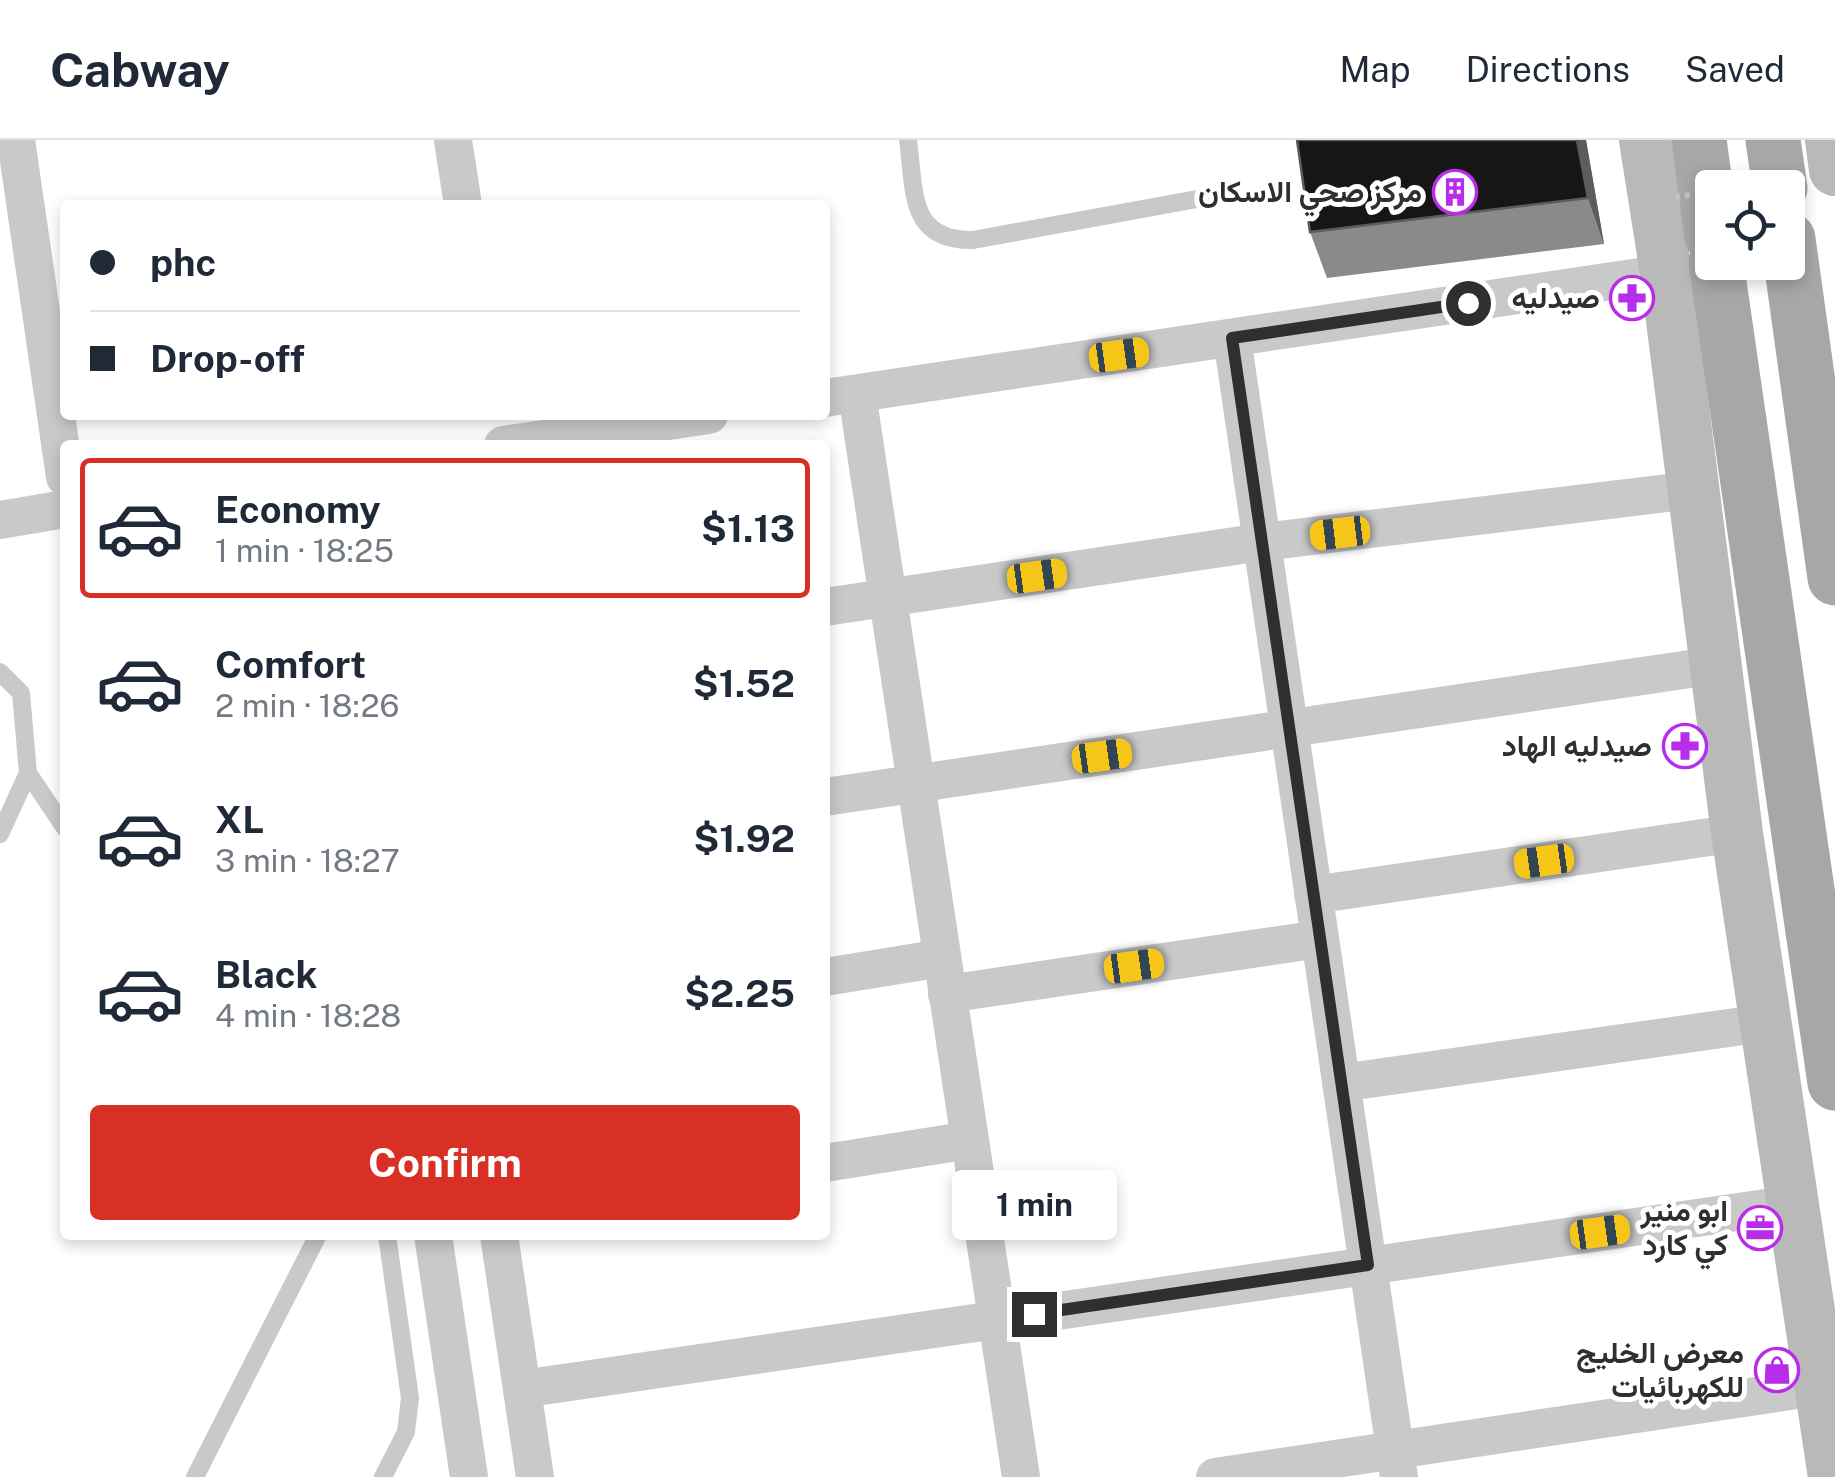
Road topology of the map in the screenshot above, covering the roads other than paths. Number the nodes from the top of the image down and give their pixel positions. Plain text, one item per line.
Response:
1 (16, 140) edge
2 (454, 140) edge
3 (908, 140) edge
4 (1645, 140) edge
5 (1699, 140) edge
6 (1703, 170) edge
7 (11, 186) edge
8 (1219, 196) dead end
9 (462, 200) edge
10 (1691, 268) edge
11 (1794, 280) edge
12 (1232, 338) junction
13 (841, 396) edge
14 (674, 420) edge
15 (535, 440) edge
16 (60, 450) edge
17 (1692, 490) junction
18 (60, 510) edge
19 (0, 520) edge
20 (1262, 542) junction
21 (1835, 578) edge
22 (887, 598) junction
23 (830, 605) edge
24 (1717, 666) junction
25 (0, 672) edge
26 (1289, 729) junction
27 (28, 773) junction
28 (916, 784) junction
29 (830, 796) edge
30 (60, 821) edge
31 (1737, 833) junction
32 (0, 834) edge
33 (1313, 895) junction
34 (1320, 939) junction
35 (945, 976) junction
36 (830, 977) edge
37 (1764, 1023) junction
38 (1341, 1083) junction
39 (1835, 1083) edge
40 (970, 1140) junction
41 (830, 1162) edge
42 (1794, 1204) junction
43 (315, 1240) edge
44 (389, 1240) edge
45 (434, 1240) edge
46 (500, 1240) edge
47 (1368, 1265) junction
48 (997, 1319) junction
49 (1823, 1386) junction
50 (522, 1389) junction
51 (1397, 1464) edge
52 (195, 1477) edge
53 (383, 1477) edge
54 (468, 1477) edge
55 (535, 1477) edge
56 (1020, 1477) edge
57 (1216, 1477) edge
58 (1834, 1477) edge

1 - 7 street
2 - 9 street
3 - 8 lane
4 - 10 street
5 - 6 main road
7 - 16 street
10 - 12 street
10 - 17 street
10 - 39 main road
11 - 21 main road
12 - 13 street
12 - 20 street
13 - 22 street
14 - 15 street
17 - 20 street
17 - 24 street
18 - 19 street
20 - 22 street
20 - 26 street
22 - 23 street
22 - 28 street
24 - 26 street
24 - 31 street
25 - 27 lane
26 - 28 street
26 - 33 street
27 - 30 lane
27 - 32 lane
28 - 29 street
28 - 35 street
31 - 33 street
31 - 37 street
33 - 34 street
34 - 35 street
34 - 38 street
35 - 36 street
35 - 40 street
37 - 38 street
37 - 42 street
38 - 47 street
40 - 41 street
40 - 48 street
42 - 47 street
42 - 49 street
43 - 52 lane
44 - 53 lane
45 - 54 street
46 - 50 street
47 - 48 street
47 - 51 street
48 - 50 street
48 - 56 street
49 - 51 street
49 - 58 street
50 - 55 street
51 - 57 street

